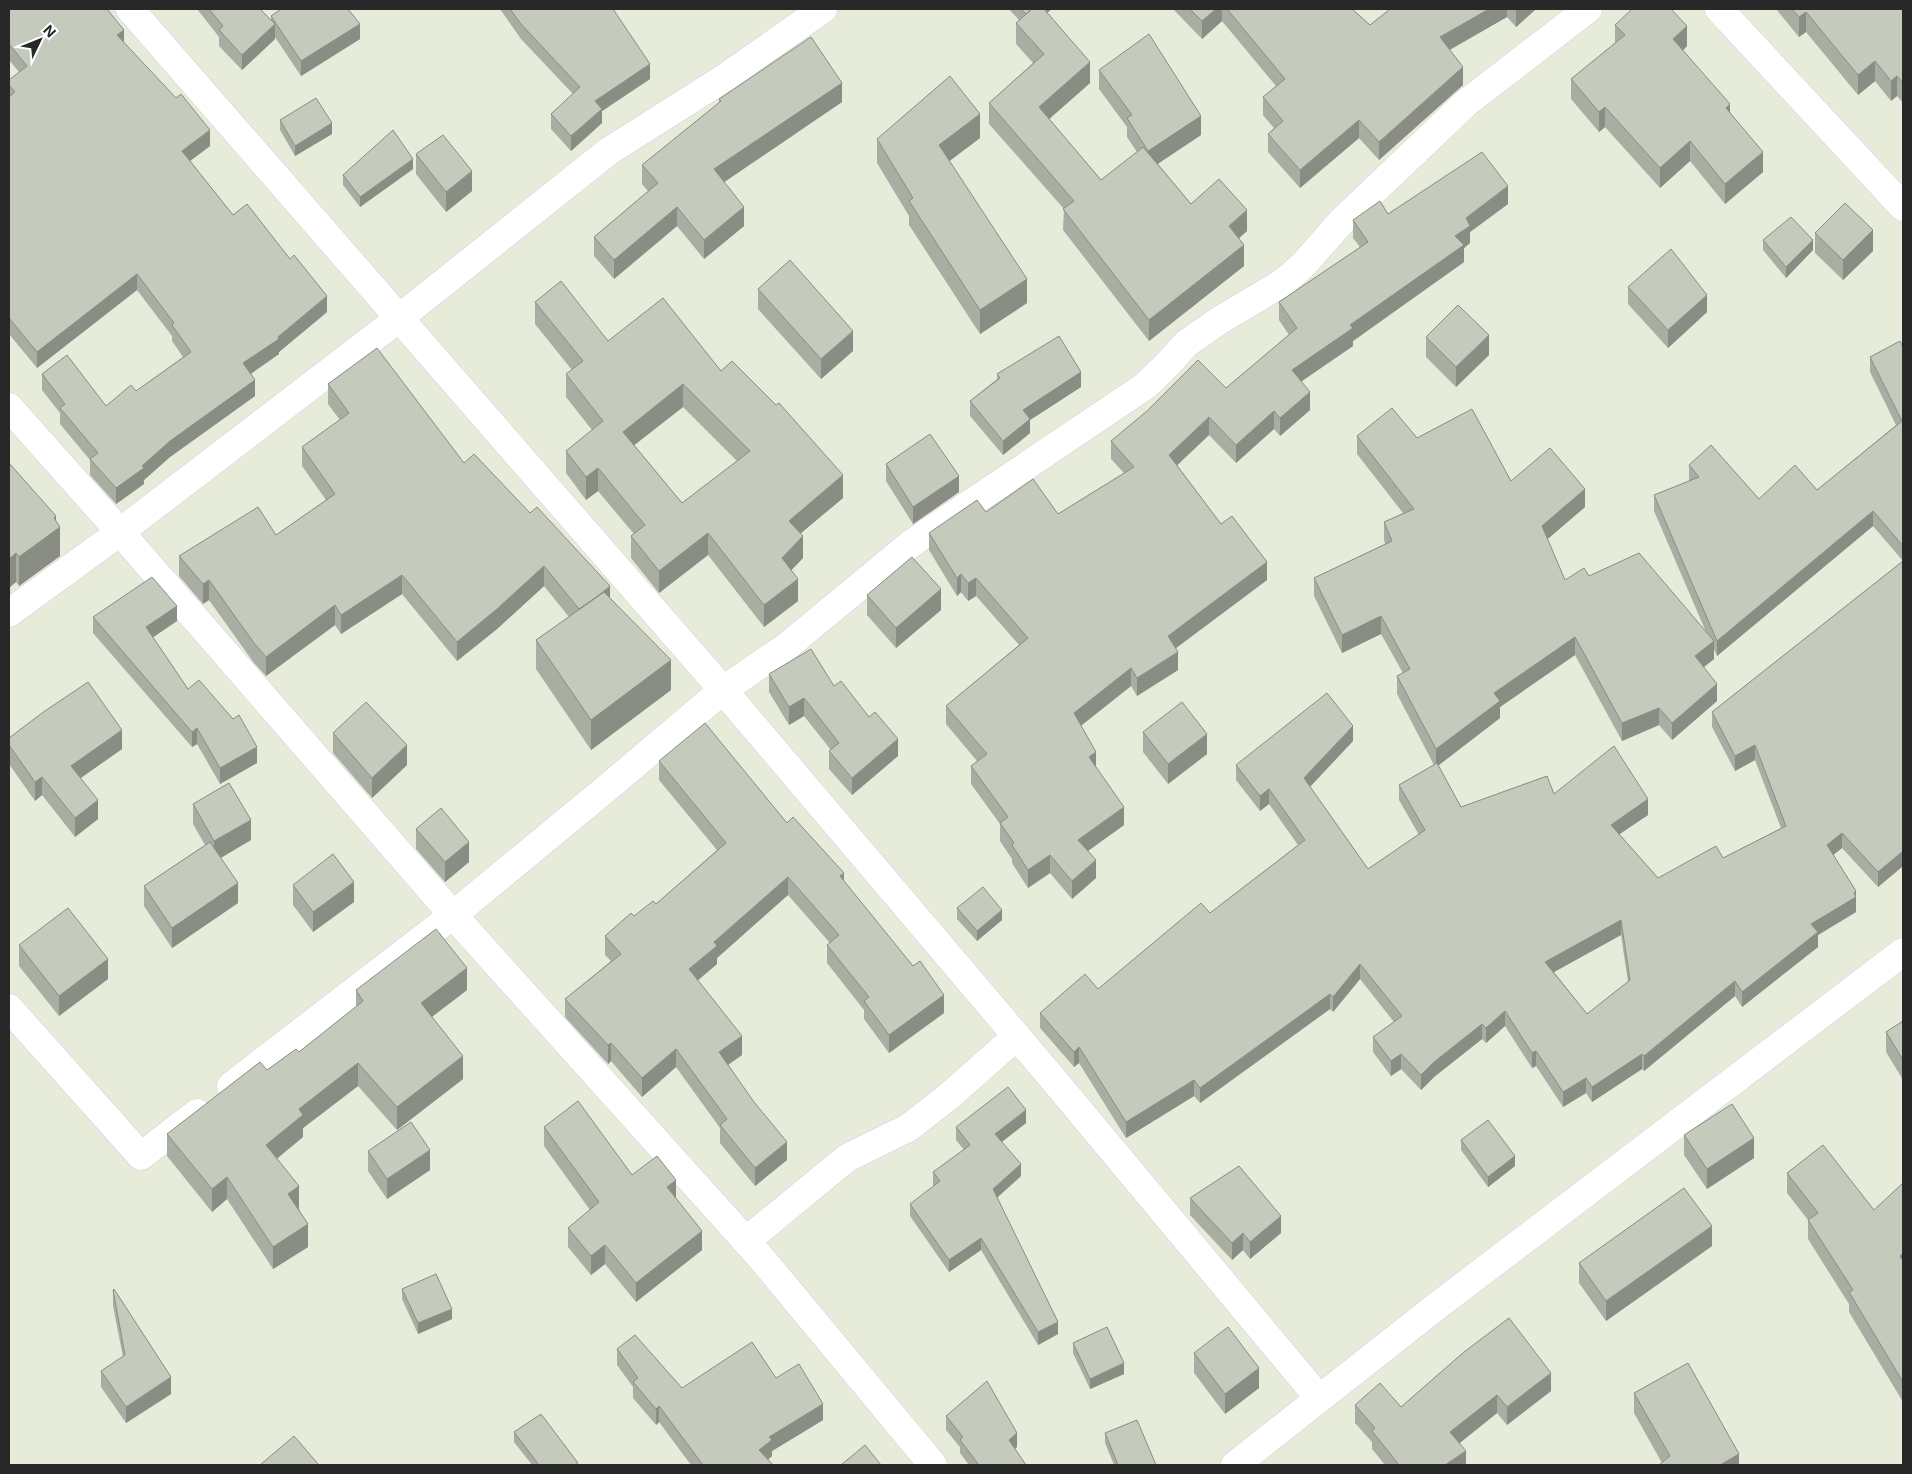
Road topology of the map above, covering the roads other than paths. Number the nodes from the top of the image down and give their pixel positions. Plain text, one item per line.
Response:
1 (130, 9) edge
2 (823, 9) edge
3 (1588, 9) edge
4 (1719, 9) edge
5 (1903, 207) edge
6 (398, 319) junction
7 (9, 407) edge
8 (120, 532) junction
9 (9, 613) edge
10 (723, 690) junction
11 (453, 915) junction
12 (1903, 952) edge
13 (9, 1008) edge
14 (1017, 1036) junction
15 (746, 1241) junction
16 (1319, 1398) junction
17 (933, 1465) edge
18 (1235, 1465) edge

1 - 6 street
2 - 6 street
3 - 10 street
4 - 5 street
6 - 8 street
6 - 10 street
7 - 8 street
8 - 9 street
8 - 11 street
10 - 11 street
10 - 14 street
11 - 13 street
11 - 15 street
12 - 16 street
14 - 15 street
14 - 16 street
15 - 17 street
16 - 18 street

